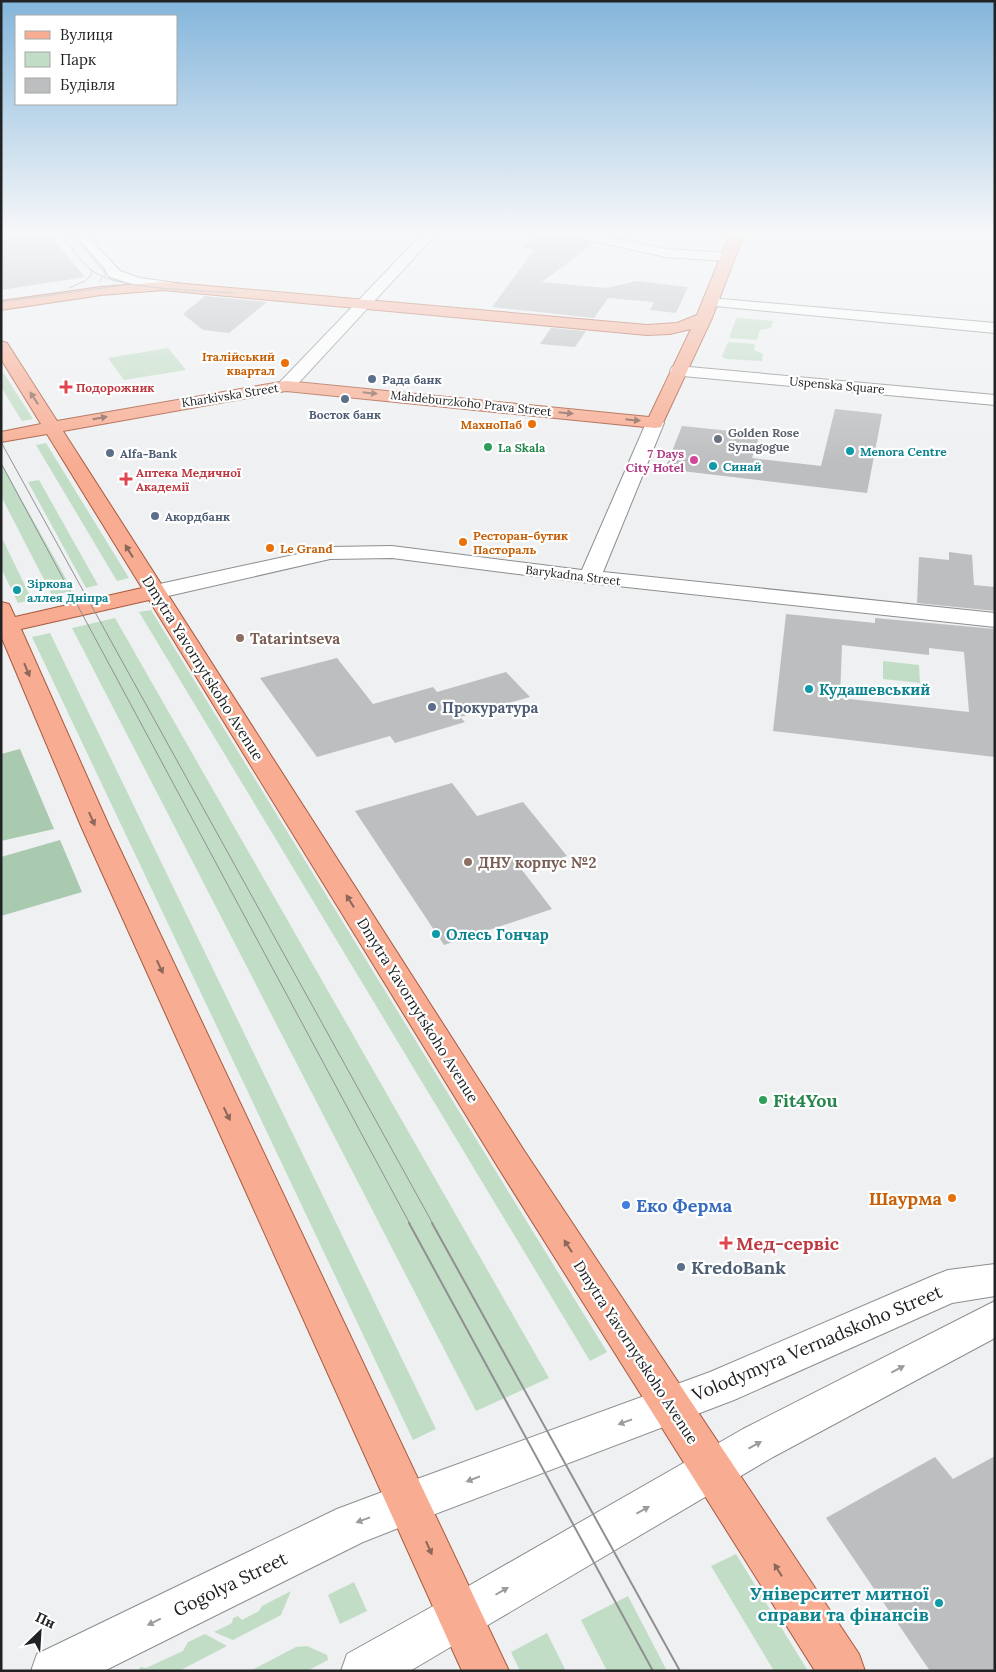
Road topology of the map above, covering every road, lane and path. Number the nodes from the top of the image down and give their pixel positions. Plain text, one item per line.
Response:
1 (360, 309) edge
2 (420, 309) edge
3 (707, 310) junction
4 (995, 328) edge
5 (647, 330) junction
6 (1, 346) edge
7 (686, 353) junction
8 (678, 370) junction
9 (286, 386) junction
10 (995, 400) edge
11 (655, 423) junction
12 (52, 428) junction
13 (1, 437) edge
14 (590, 577) junction
15 (155, 592) junction
16 (5, 617) edge
17 (995, 620) edge
18 (995, 1280) edge
19 (995, 1318) edge
20 (670, 1404) junction
21 (712, 1470) junction
22 (409, 1503) junction
23 (460, 1616) junction
24 (54, 1671) edge
25 (364, 1671) edge
26 (486, 1671) edge
27 (842, 1671) edge

1 - 9 street, Kharkivska Street
2 - 5 main road
3 - 4 street
3 - 5 main road
3 - 7 main road
5 - 7 main road
12 -> 6 main road, Dmytra Yavornytskoho Avenue
7 - 8 main road
8 - 10 street, Uspenska Square
8 - 11 main road
9 -> 11 main road, Mahdeburzkoho Prava Street
12 -> 9 main road, Kharkivska Street
11 - 14 street
12 - 13 main road, Kharkivska Street
15 -> 12 main road, Dmytra Yavornytskoho Avenue
14 - 15 street, Barykadna Street
14 - 17 street, Barykadna Street
15 - 16 main road
20 -> 15 main road, Dmytra Yavornytskoho Avenue
16 -> 22 main road
18 - 20 street, Volodymyra Vernadskoho Street
21 -> 19 street
20 - 21 main road, Dmytra Yavornytskoho Avenue
20 -> 22 street, Volodymyra Vernadskoho Street
23 -> 21 street
27 -> 21 main road, Dmytra Yavornytskoho Avenue
22 -> 23 main road
22 -> 24 street, Gogolya Street
23 - 25 street
23 - 26 main road

